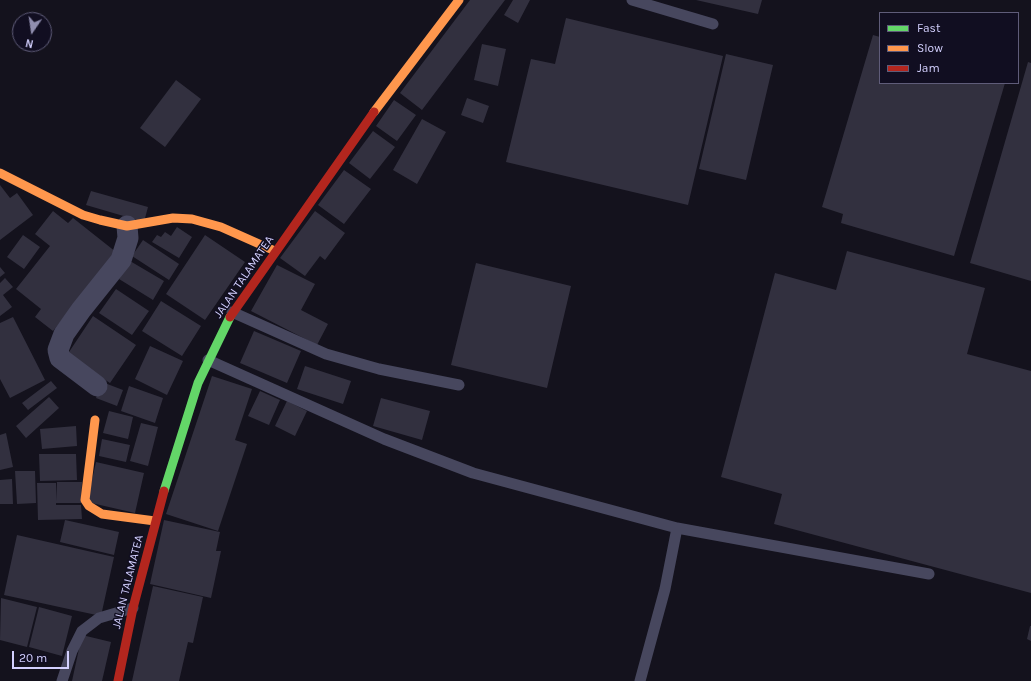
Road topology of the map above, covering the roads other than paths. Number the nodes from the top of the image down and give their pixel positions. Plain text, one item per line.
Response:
1 (459, 0) edge
2 (632, 0) edge
3 (713, 24) dead end
4 (0, 173) edge
5 (127, 226) junction
6 (275, 251) junction
7 (232, 312) junction
8 (208, 360) junction
9 (459, 385) dead end
10 (97, 386) dead end
11 (95, 420) dead end
12 (156, 521) junction
13 (677, 528) junction
14 (929, 574) dead end
15 (133, 608) junction
16 (62, 681) edge
17 (118, 681) edge
18 (640, 681) edge

1 - 6 street, JALAN TALAMATEA
2 - 3 lane
4 - 5 street
5 - 6 street
5 - 10 street
6 - 7 street, JALAN TALAMATEA
7 - 8 street, JALAN TALAMATEA
7 - 9 lane
8 - 12 street, JALAN TALAMATEA
8 - 13 lane
11 - 12 street
12 - 15 street, JALAN TALAMATEA
13 - 14 lane
13 - 18 lane
15 - 16 lane
15 - 17 street, JALAN TALAMATEA

